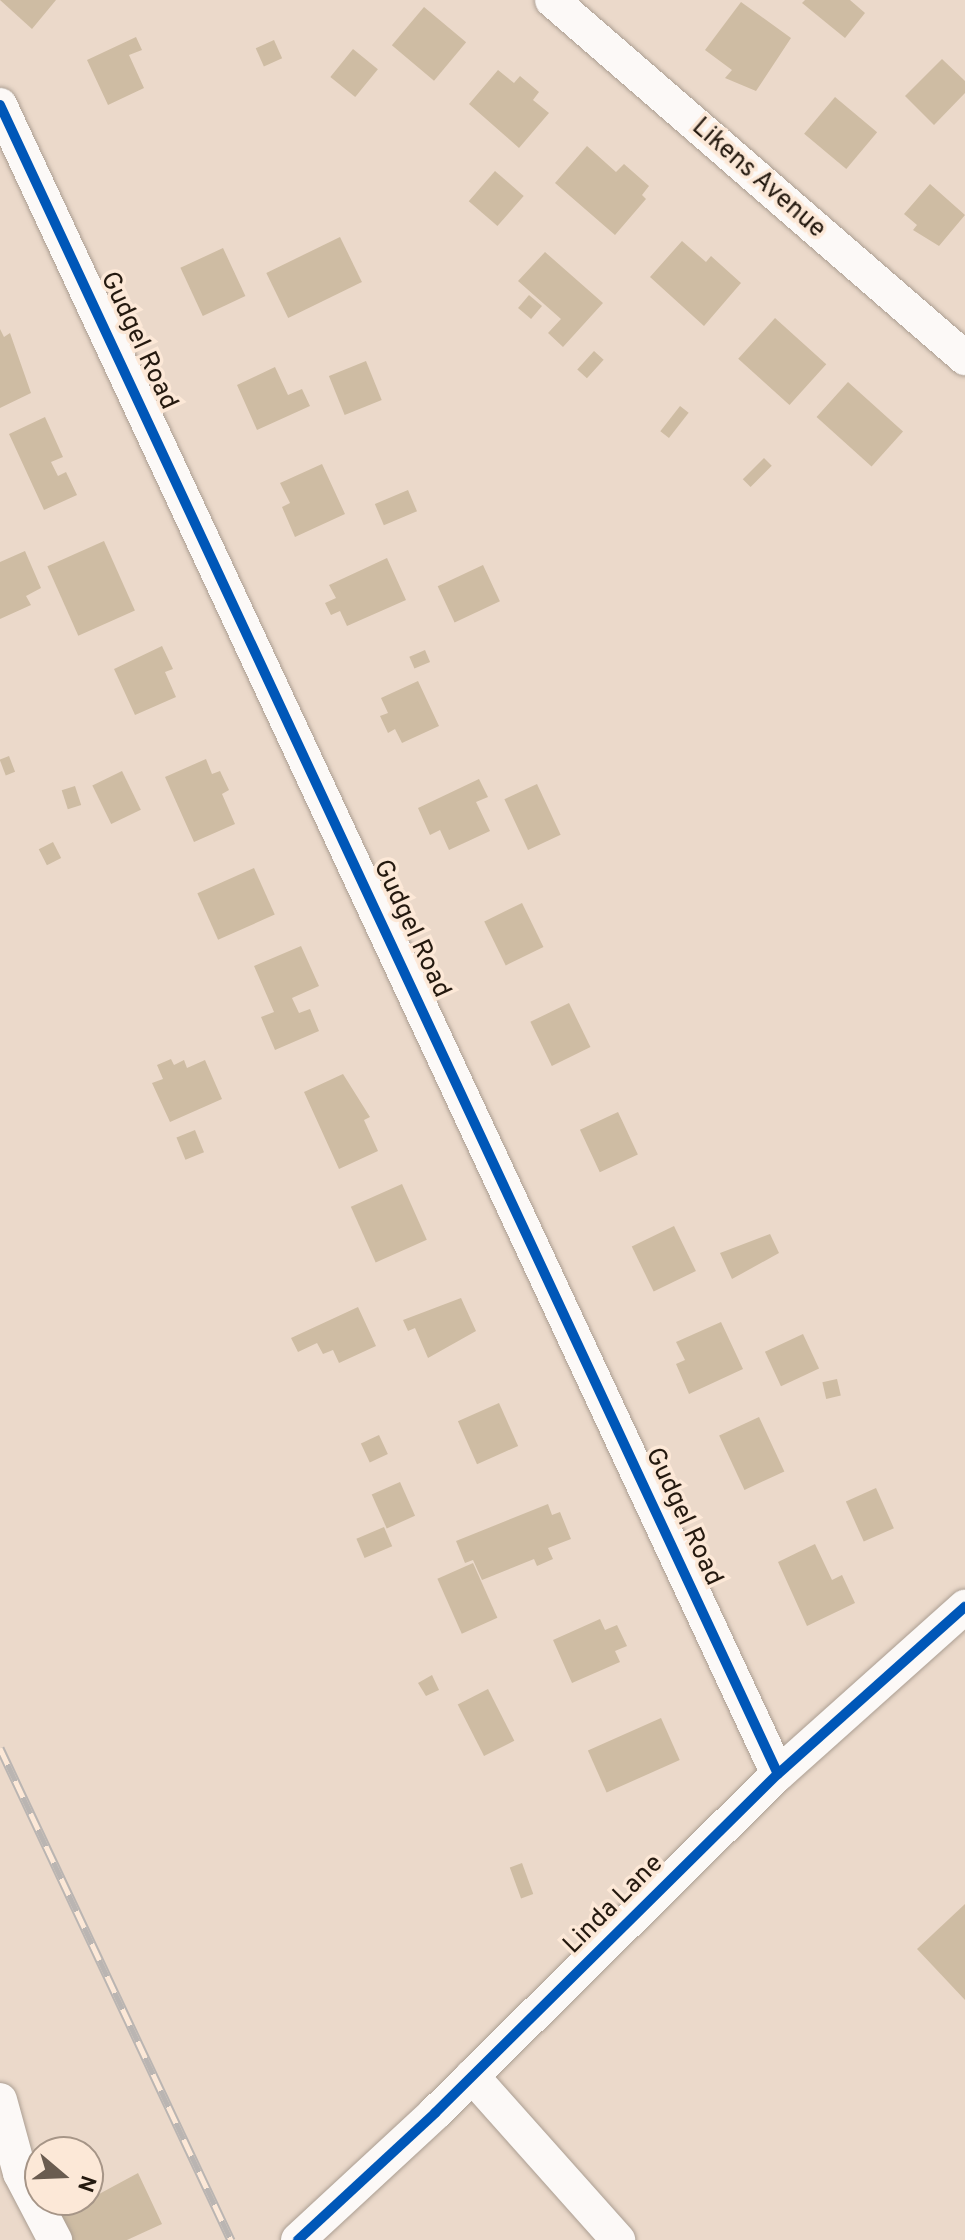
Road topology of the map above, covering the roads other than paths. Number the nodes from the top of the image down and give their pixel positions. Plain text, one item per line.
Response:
1 (552, 0) edge
2 (0, 105) edge
3 (965, 358) edge
4 (965, 1607) edge
5 (778, 1774) junction
6 (472, 2076) junction
7 (0, 2100) edge
8 (55, 2240) edge
9 (298, 2240) edge
10 (618, 2240) edge

1 - 3 street, Likens Avenue
2 - 5 street, Gudgel Road
4 - 5 street, Linda Lane
5 - 6 street, Linda Lane
6 - 9 street, Linda Lane
6 - 10 street
7 - 8 street

